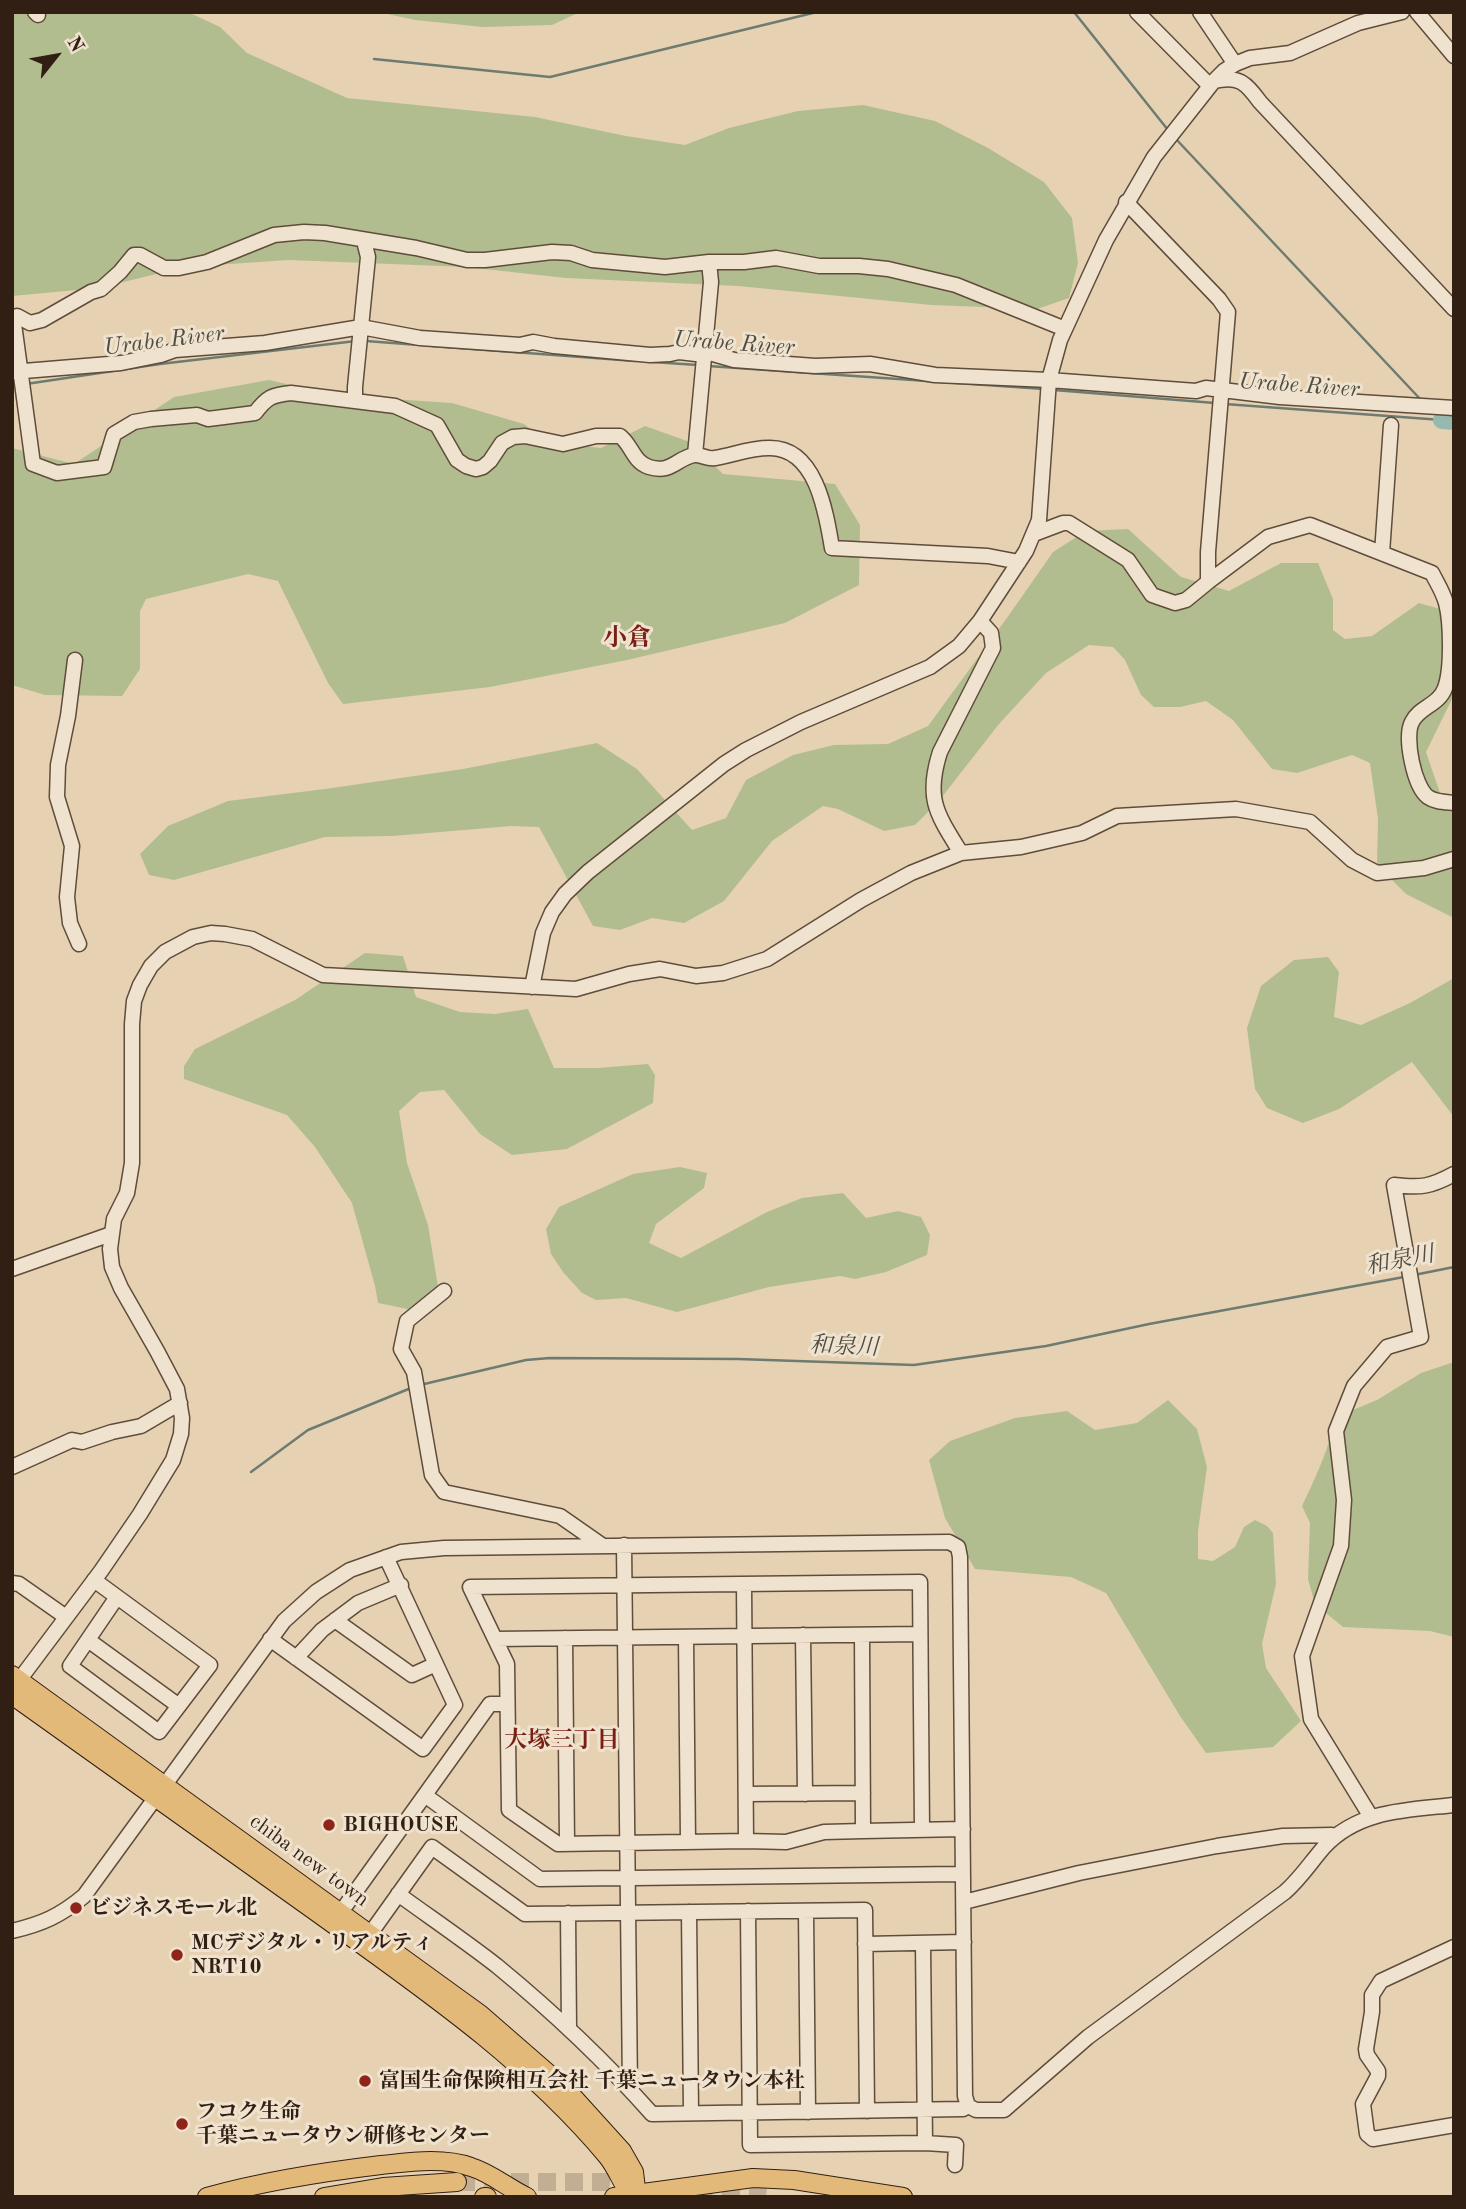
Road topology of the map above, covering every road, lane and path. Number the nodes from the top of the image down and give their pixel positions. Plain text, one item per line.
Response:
1 (1137, 12) edge
2 (1200, 12) edge
3 (1402, 12) edge
4 (1417, 12) edge
5 (1454, 56) edge
6 (1235, 64) junction
7 (1212, 83) junction
8 (1126, 202) junction
9 (364, 241) junction
10 (709, 262) junction
11 (1454, 309) edge
12 (361, 327) junction
13 (1065, 329) junction
14 (706, 352) junction
15 (16, 371) edge
16 (1049, 380) junction
17 (1222, 390) junction
18 (355, 401) junction
19 (1454, 408) edge
20 (1391, 425) dead end
21 (695, 455) junction
22 (1034, 534) junction
23 (1382, 553) junction
24 (1018, 562) junction
25 (1208, 582) junction
26 (980, 621) junction
27 (75, 660) dead end
28 (1454, 803) edge
29 (961, 853) junction
30 (1454, 859) edge
31 (79, 944) dead end
32 (532, 987) junction
33 (1454, 1174) edge
34 (111, 1234) junction
35 (12, 1269) edge
36 (444, 1291) dead end
37 (180, 1404) junction
38 (12, 1466) edge
39 (624, 1545) junction
40 (603, 1546) junction
41 (386, 1557) junction
42 (94, 1580) junction
43 (12, 1583) edge
44 (744, 1584) junction
45 (401, 1585) junction
46 (625, 1585) junction
47 (117, 1597) junction
48 (66, 1617) junction
49 (335, 1620) junction
50 (920, 1634) junction
51 (862, 1635) junction
52 (744, 1636) junction
53 (803, 1636) junction
54 (686, 1637) junction
55 (625, 1638) junction
56 (270, 1639) junction
57 (495, 1639) junction
58 (565, 1639) junction
59 (88, 1640) junction
60 (296, 1658) junction
61 (436, 1664) junction
62 (14, 1685) edge
63 (508, 1704) junction
64 (179, 1706) junction
65 (161, 1791) junction
66 (863, 1793) junction
67 (746, 1794) junction
68 (805, 1794) junction
69 (426, 1796) junction
70 (1454, 1805) edge
71 (1371, 1816) junction
72 (963, 1829) junction
73 (922, 1830) junction
74 (863, 1831) junction
75 (1332, 1835) dead end
76 (746, 1841) junction
77 (688, 1842) junction
78 (567, 1843) junction
79 (627, 1843) junction
80 (958, 1874) dead end
81 (398, 1894) junction
82 (964, 1902) junction
83 (346, 1905) dead end
84 (806, 1911) junction
85 (689, 1912) junction
86 (748, 1912) junction
87 (568, 1913) junction
88 (628, 1913) junction
89 (12, 1931) edge
90 (365, 1935) junction
91 (964, 1942) junction
92 (923, 1943) junction
93 (865, 1944) junction
94 (1454, 1947) edge
95 (569, 2029) junction
96 (630, 2089) junction
97 (968, 2106) junction
98 (925, 2110) junction
99 (867, 2111) junction
100 (750, 2112) junction
101 (808, 2112) junction
102 (691, 2113) junction
103 (1454, 2125) edge
104 (925, 2143) junction
105 (955, 2165) dead end
106 (457, 2182) tunnel mouth
107 (630, 2196) edge
108 (207, 2197) edge
109 (324, 2197) edge
110 (527, 2197) edge
111 (677, 2197) edge
112 (705, 2197) edge
113 (903, 2197) edge

1 - 7 street
2 - 6 street
3 - 6 street
4 - 5 street
6 - 7 street
7 - 8 street
7 - 11 street
8 - 13 street
8 - 17 street
9 - 10 street
9 - 12 street
9 - 15 street
10 - 13 street
10 - 14 street
12 - 14 street
12 - 15 street
12 - 18 street
13 - 16 street
14 - 16 street
14 - 21 street
15 - 18 street
16 - 17 street
16 - 22 street
17 - 19 street
17 - 25 street
18 - 21 street
20 - 23 street
21 - 24 street
22 - 24 street
22 - 25 street
23 - 25 street
23 - 28 street
24 - 26 street
26 - 29 street
26 - 32 street
27 - 31 street
29 - 30 street
29 - 32 street
32 - 34 street
33 - 71 street
34 - 35 street
34 - 37 street
36 - 40 street
37 - 38 street
37 - 42 street
39 - 40 street
39 - 46 street
39 - 72 street
40 - 41 street
41 - 45 street
41 - 56 street
42 - 47 street
42 - 48 street
43 - 48 street
44 - 46 street
44 - 50 street
44 - 52 street
45 - 49 street
45 - 61 street
46 - 55 street
46 - 57 street
47 - 59 street
47 - 64 street
48 - 62 street
49 - 60 street
49 - 61 street
50 - 51 street
50 - 73 street
51 - 53 street
51 - 66 street
52 - 53 street
52 - 54 street
52 - 67 street
53 - 68 street
54 - 55 street
54 - 77 street
55 - 58 street
55 - 79 street
56 - 60 street
56 - 65 street
57 - 58 street
57 - 63 street
58 - 78 street
59 - 64 street
59 - 64 street
60 - 61 street
62 - 65 main road, chiba new town
63 - 69 street
63 - 78 street
65 - 89 street
65 - 90 main road, chiba new town
66 - 68 street
66 - 74 street
67 - 68 street
67 - 76 street
69 - 80 street
69 - 83 street
70 - 71 street
71 - 97 street
72 - 73 street
72 - 82 street
73 - 74 street
74 - 76 street
75 - 82 street
76 - 77 street
77 - 79 street
78 - 79 street
79 - 88 street
81 - 87 street
81 - 90 street
81 - 95 street
82 - 91 street
84 - 86 street
84 - 93 street
84 - 101 street
85 - 86 street
85 - 88 street
85 - 102 street
86 - 100 street
87 - 88 street
87 - 95 street
88 - 96 street
90 - 107 main road, chiba new town
91 - 92 street
91 - 97 street
92 - 93 street
92 - 98 street
93 - 99 street
94 - 103 street
95 - 96 street
96 - 102 street
97 - 98 street
98 - 99 street
98 - 104 street
99 - 101 street
100 - 101 street
100 - 102 street
100 - 104 street
104 - 105 street
106 - 109 main road
107 - 113 main road
108 - 110 main road
111 - 112 main road

